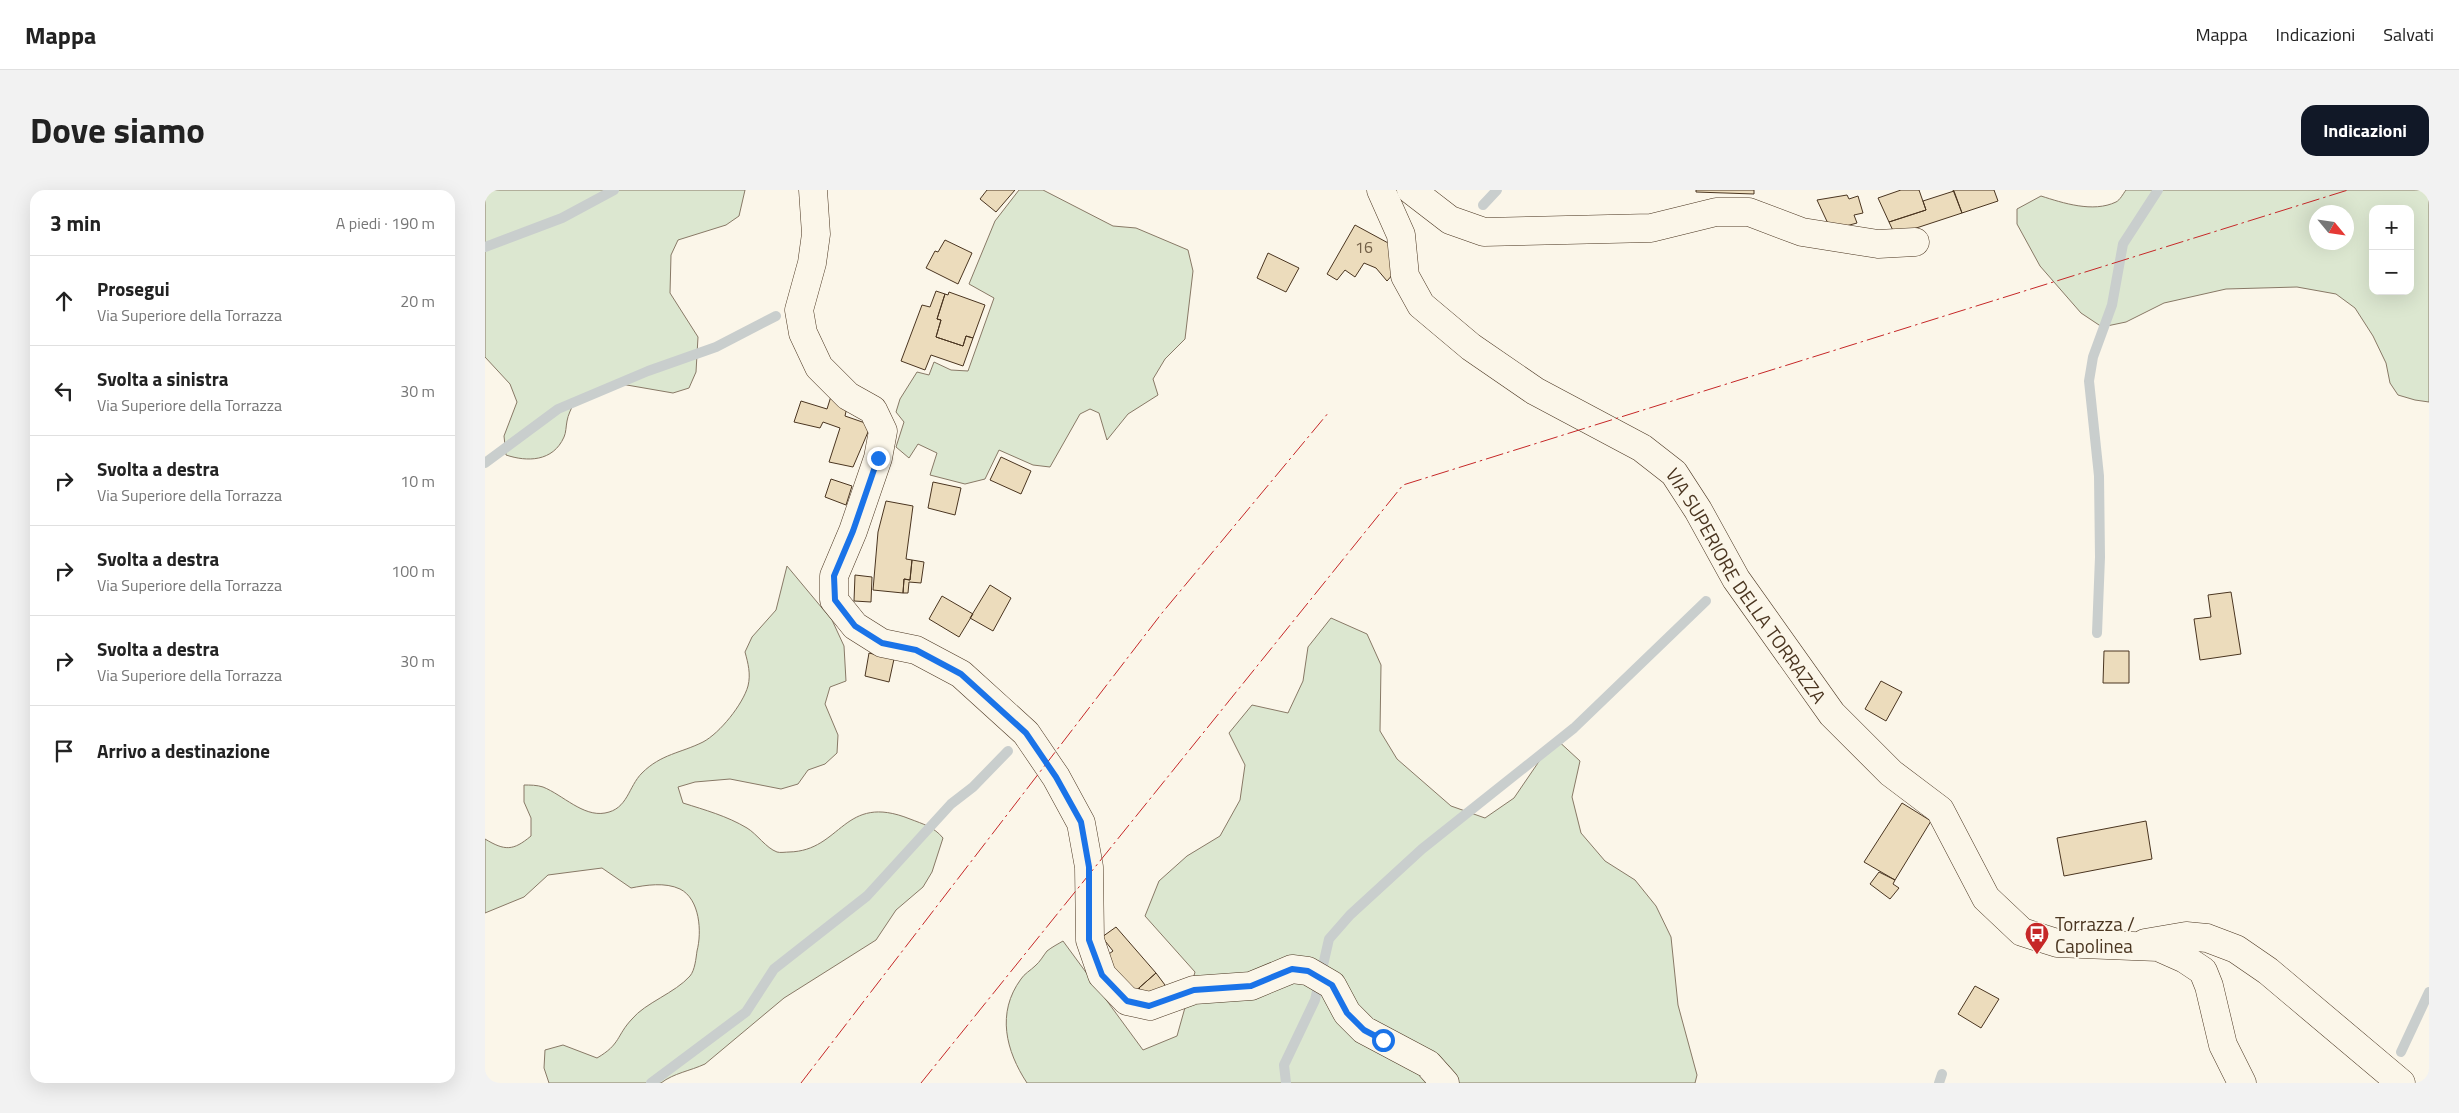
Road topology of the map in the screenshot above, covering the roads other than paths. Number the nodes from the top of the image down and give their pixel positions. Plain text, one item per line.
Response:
1 (813, 190) edge
2 (1381, 190) edge
3 (1411, 190) edge
4 (1915, 242) dead end
5 (2134, 945) junction
6 (1445, 1083) edge
7 (2242, 1083) edge
8 (2401, 1083) edge

1 - 6 street
2 - 5 street, VIA SUPERIORE DELLA TORRAZZA
3 - 4 street
5 - 7 street, VIA SUPERIORE DELLA TORRAZZA
5 - 8 street, VIA SUPERIORE DELLA TORRAZZA

